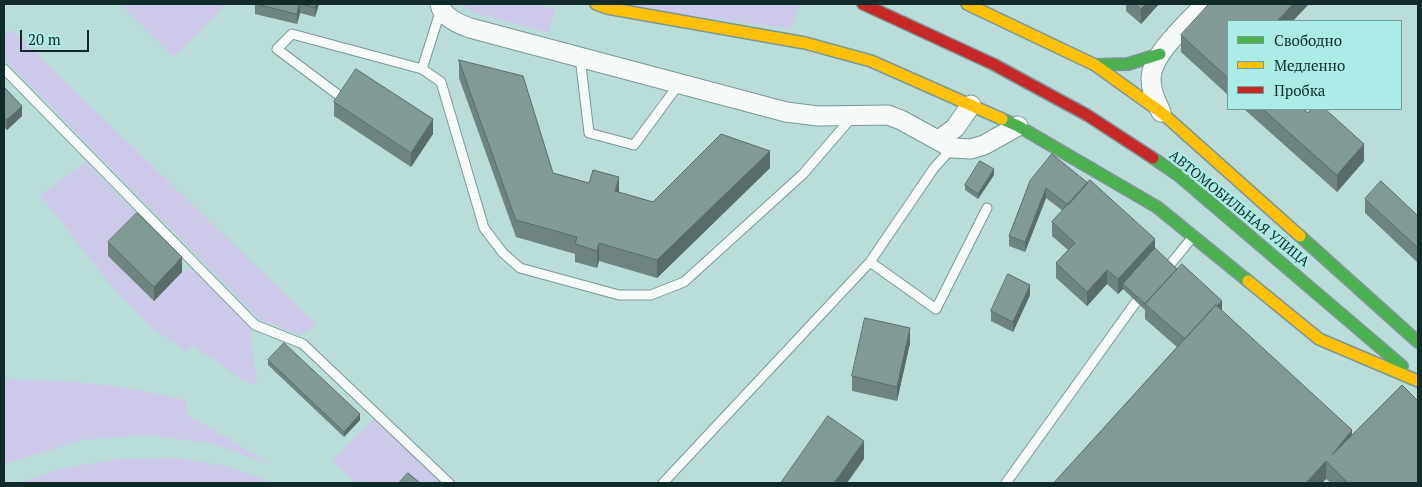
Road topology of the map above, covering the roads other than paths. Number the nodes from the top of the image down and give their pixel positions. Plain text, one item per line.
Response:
1 (596, 4) edge
2 (864, 4) edge
3 (967, 4) edge
4 (1205, 4) edge
5 (441, 6) edge
6 (1160, 54) junction
7 (580, 57) junction
8 (1095, 65) junction
9 (4, 69) edge
10 (422, 69) junction
11 (679, 83) junction
12 (345, 100) edge
13 (971, 105) junction
14 (1162, 113) junction
15 (854, 115) junction
16 (1018, 126) junction
17 (945, 144) junction
18 (987, 208) dead end
19 (1193, 236) junction
20 (870, 262) junction
21 (1169, 266) edge
22 (1136, 302) edge
23 (1418, 342) edge
24 (1418, 380) edge
25 (449, 483) edge
26 (663, 483) edge
27 (1006, 483) edge

1 - 13 main road
2 - 24 main road, АВТОМОБИЛЬНАЯ УЛИЦА
3 - 8 main road, АВТОМОБИЛЬНАЯ УЛИЦА
4 - 6 street
5 - 7 street
5 - 10 lane
6 - 8 main road
6 - 14 street
7 - 11 street
7 - 11 lane
8 - 14 main road, АВТОМОБИЛЬНАЯ УЛИЦА
9 - 25 lane
10 - 12 lane
10 - 15 lane
11 - 15 street
13 - 16 main road
13 - 17 street
14 - 23 main road, АВТОМОБИЛЬНАЯ УЛИЦА
15 - 17 street
16 - 17 street
16 - 19 main road
17 - 20 lane
18 - 20 lane
19 - 21 lane
19 - 24 main road
20 - 26 lane
22 - 27 lane

